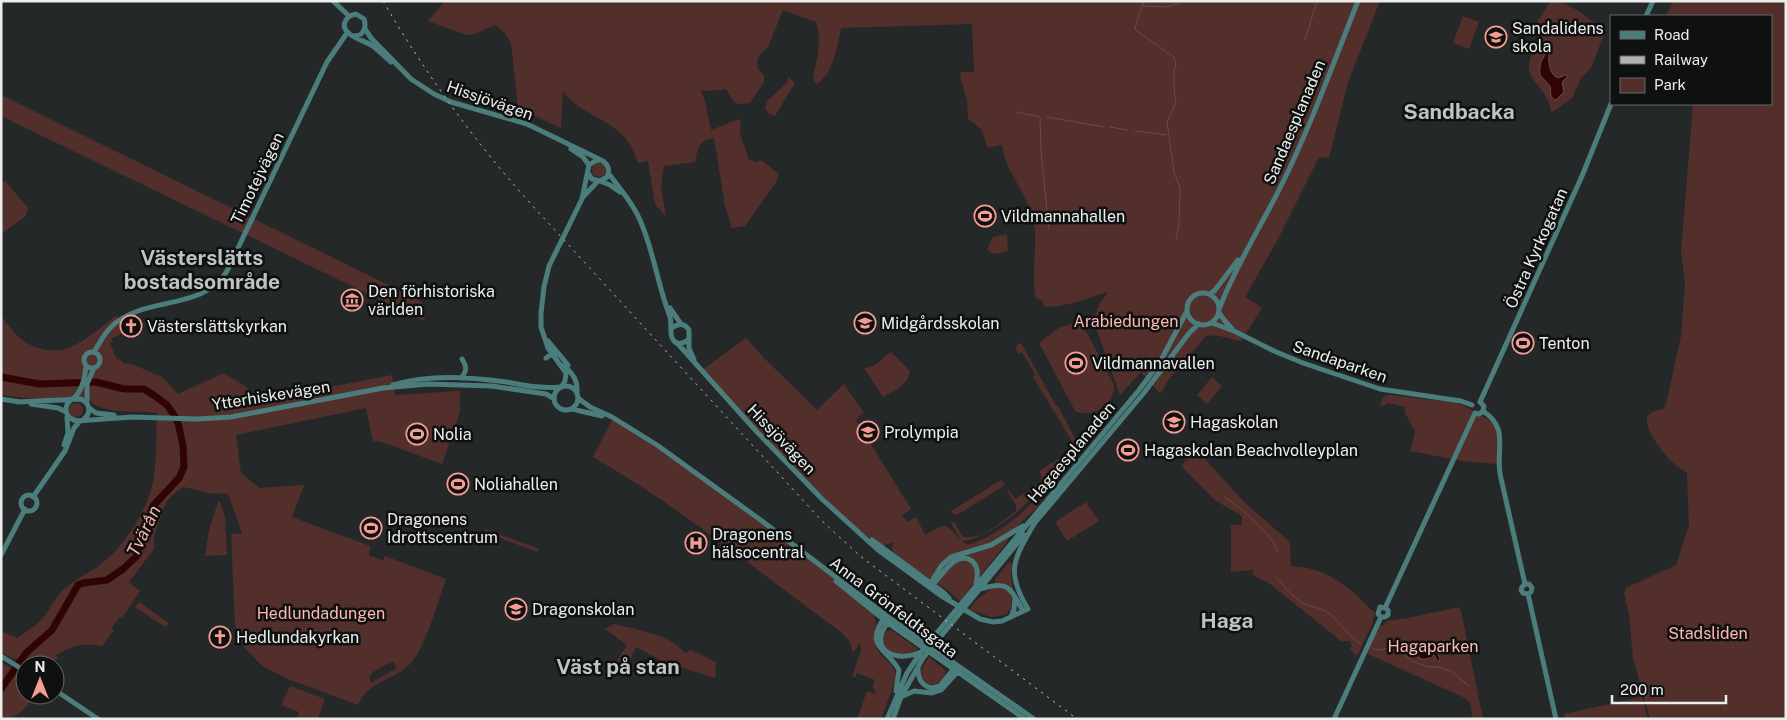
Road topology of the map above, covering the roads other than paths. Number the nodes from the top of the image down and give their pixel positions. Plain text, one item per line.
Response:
1 (333, 1) edge
2 (1358, 1) edge
3 (1653, 1) edge
4 (1646, 15) edge
5 (349, 16) junction
6 (365, 29) junction
7 (347, 33) junction
8 (354, 36) junction
9 (401, 69) junction
10 (1612, 105) edge
11 (548, 134) junction
12 (599, 160) junction
13 (590, 165) junction
14 (588, 173) junction
15 (609, 174) junction
16 (599, 181) junction
17 (625, 195) junction
18 (582, 199) junction
19 (1247, 249) junction
20 (1210, 294) junction
21 (664, 300) junction
22 (1220, 310) junction
23 (1187, 311) junction
24 (1212, 323) junction
25 (681, 324) junction
26 (1199, 324) junction
27 (672, 328) junction
28 (1234, 331) junction
29 (544, 337) junction
30 (689, 339) junction
31 (678, 344) junction
32 (94, 352) junction
33 (552, 354) junction
34 (546, 358) dead end
35 (462, 359) dead end
36 (86, 366) junction
37 (94, 368) junction
38 (701, 371) junction
39 (573, 373) junction
40 (87, 375) junction
41 (462, 378) junction
42 (561, 387) junction
43 (383, 388) junction
44 (83, 391) junction
45 (577, 395) junction
46 (553, 398) junction
47 (1, 399) edge
48 (73, 399) junction
49 (17, 402) junction
50 (1480, 402) junction
51 (1472, 405) junction
52 (88, 406) junction
53 (571, 409) junction
54 (1483, 411) junction
55 (1476, 413) junction
56 (66, 414) junction
57 (132, 417) junction
58 (81, 421) junction
59 (627, 426) junction
60 (61, 456) junction
61 (33, 497) junction
62 (25, 510) junction
63 (1032, 523) junction
64 (1, 554) edge
65 (941, 576) junction
66 (931, 585) junction
67 (977, 588) junction
68 (944, 592) junction
69 (1016, 598) junction
70 (952, 601) junction
71 (1025, 610) junction
72 (1010, 618) junction
73 (887, 619) junction
74 (920, 655) junction
75 (1, 656) edge
76 (15, 665) edge
77 (918, 665) junction
78 (957, 668) junction
79 (65, 697) edge
80 (898, 697) junction
81 (98, 719) edge
82 (887, 719) edge
83 (893, 719) edge
84 (1025, 719) edge
85 (1034, 719) edge
86 (1334, 719) edge
87 (1556, 719) edge

1 - 5 main road
2 - 19 main road, Sandaesplanaden
3 - 4 main road
5 - 6 main road
5 - 7 main road
6 - 8 main road
6 - 9 main road, Hissjövägen
7 - 8 main road
7 - 32 main road, Timotejvägen
8 - 9 main road, Hissjövägen
9 - 11 main road, Hissjövägen
10 - 50 main road, Östra Kyrkogatan
11 - 12 main road, Hissjövägen
11 - 13 main road, Hissjövägen
12 - 13 main road
12 - 15 main road
13 - 14 main road
14 - 16 main road
14 - 18 main road
15 - 16 main road
15 - 17 main road
16 - 17 main road
16 - 18 main road
17 - 21 main road
18 - 29 main road
19 - 20 main road, Sandaesplanaden
19 - 22 main road, Sandaesplanaden
20 - 22 main road
20 - 23 main road
21 - 25 main road
21 - 27 main road
22 - 24 main road
22 - 28 main road, Sandaparken
23 - 26 main road
23 - 63 main road, Hagaesplanaden
24 - 26 main road
24 - 28 main road, Sandaparken
25 - 27 main road
25 - 30 main road
26 - 63 main road, Hagaesplanaden
27 - 31 main road
28 - 51 main road, Sandaparken
29 - 33 main road
29 - 39 main road
30 - 31 main road
30 - 38 main road, Hissjövägen
31 - 38 main road, Hissjövägen
32 - 36 main road, Timotejvägen
32 - 37 main road
33 - 34 main road
33 - 39 main road
33 - 42 main road
35 - 41 main road
36 - 37 main road
36 - 40 main road
37 - 40 main road
38 - 66 main road, Hissjövägen
39 - 45 main road
40 - 44 main road
41 - 42 main road, Ytterhiskevägen
41 - 43 main road, Ytterhiskevägen
42 - 45 main road
42 - 46 main road
43 - 46 main road, Ytterhiskevägen
43 - 57 main road, Ytterhiskevägen
44 - 48 main road
44 - 52 main road
45 - 53 main road
45 - 59 main road
46 - 53 main road
47 - 49 main road
48 - 49 main road
48 - 52 main road
48 - 56 main road
49 - 56 main road
50 - 51 main road
50 - 54 main road
51 - 55 main road
52 - 57 main road
52 - 58 main road
53 - 59 main road
54 - 55 main road
54 - 87 main road
55 - 86 main road
56 - 58 main road
56 - 60 main road
57 - 58 main road
58 - 60 main road
59 - 73 main road, Anna Grönfeldtsgata
60 - 61 main road
61 - 62 main road
61 - 62 main road
62 - 64 main road
63 - 66 main road
63 - 67 main road, Hagaesplanaden
63 - 71 main road
65 - 66 main road
65 - 67 main road
65 - 68 main road
66 - 68 main road, Hissjövägen
66 - 70 main road, Hissjövägen
67 - 69 main road
67 - 74 main road, Hagaesplanaden
68 - 70 main road, Hissjövägen
69 - 71 main road
69 - 72 main road
70 - 72 main road, Hissjövägen
71 - 72 main road, Hissjövägen
73 - 74 main road
73 - 78 main road, Anna Grönfeldtsgata
73 - 80 main road
74 - 77 main road
74 - 80 main road
75 - 76 main road
77 - 78 main road
77 - 80 main road
78 - 80 main road
78 - 84 main road
78 - 85 main road
79 - 81 main road
80 - 82 main road
80 - 83 main road

